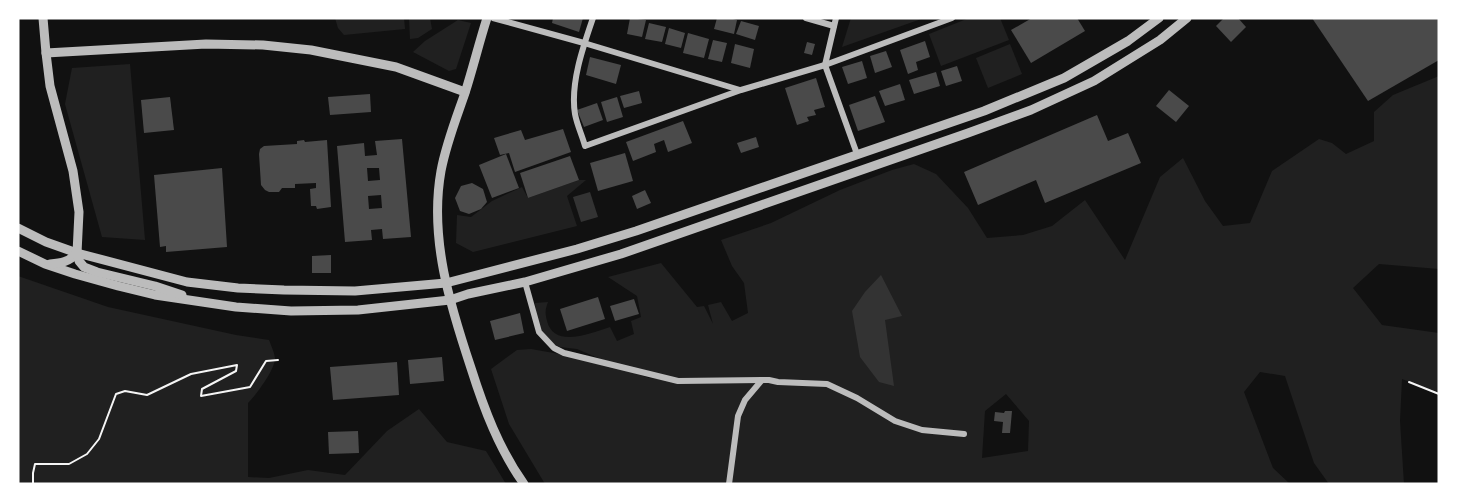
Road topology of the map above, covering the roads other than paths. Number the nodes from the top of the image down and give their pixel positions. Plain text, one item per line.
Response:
1 (43, 18) edge
2 (487, 18) edge
3 (493, 18) edge
4 (593, 18) edge
5 (806, 18) edge
6 (836, 18) edge
7 (952, 18) edge
8 (1159, 18) edge
9 (1187, 18) edge
10 (834, 26) junction
11 (584, 43) junction
12 (46, 53) junction
13 (825, 66) junction
14 (741, 90) junction
15 (465, 92) junction
16 (857, 154) junction
17 (18, 228) edge
18 (18, 251) edge
19 (77, 253) junction
20 (45, 264) junction
21 (525, 282) junction
22 (446, 283) junction
23 (450, 300) junction
24 (208, 303) junction
25 (762, 380) junction
26 (964, 434) dead end
27 (524, 484) edge
28 (729, 484) edge

1 - 12 street
2 - 15 street
3 - 11 street
4 - 11 street
5 - 10 street
6 - 10 street
7 - 13 street
8 - 16 street
9 - 21 street
10 - 13 street
11 - 14 street
11 - 14 street
12 - 15 street
12 - 19 street
13 - 14 street
13 - 16 street
15 - 22 street
16 - 22 street
17 - 19 street
18 - 20 street
19 - 20 street
19 - 22 street
19 - 24 street
20 - 24 street
21 - 23 street
21 - 25 street
22 - 23 street
23 - 24 street
23 - 27 street
25 - 26 street
25 - 28 street

